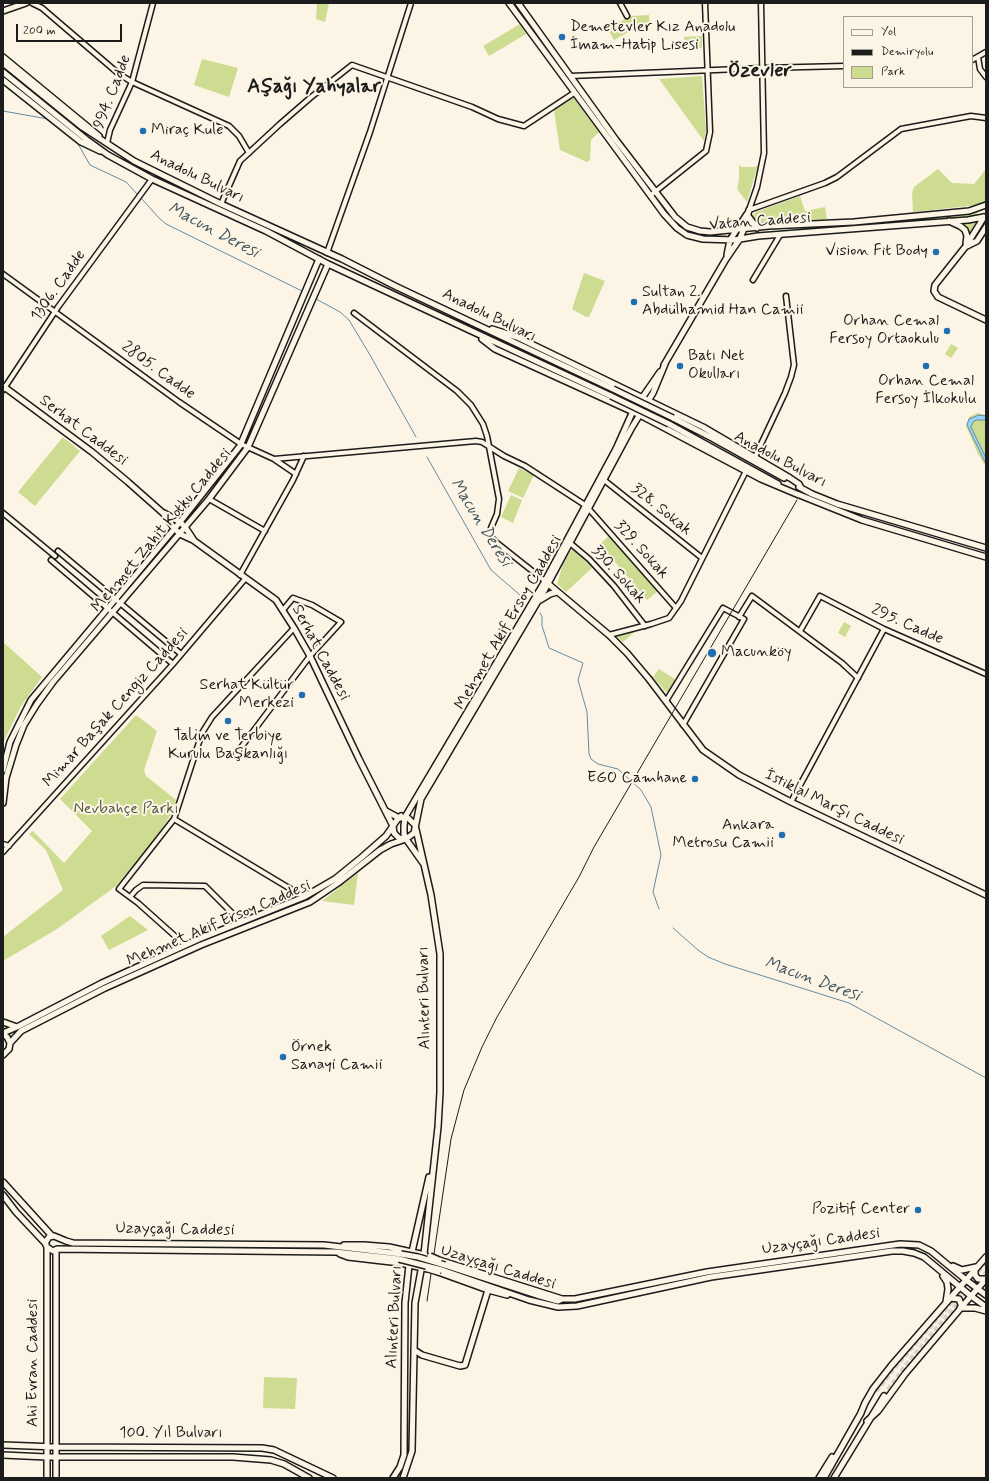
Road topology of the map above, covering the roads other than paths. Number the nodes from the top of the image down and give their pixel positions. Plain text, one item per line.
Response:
1 (26, 3) edge
2 (32, 3) edge
3 (153, 3) edge
4 (411, 3) edge
5 (509, 3) edge
6 (518, 3) edge
7 (620, 3) edge
8 (706, 3) edge
9 (761, 3) edge
10 (3, 11) edge
11 (627, 16) dead end
12 (986, 52) edge
13 (3, 57) edge
14 (978, 57) junction
15 (973, 60) edge
16 (3, 63) edge
17 (843, 66) edge
18 (763, 68) junction
19 (707, 71) junction
20 (3, 72) edge
21 (571, 76) junction
22 (388, 77) junction
23 (986, 78) edge
24 (3, 80) edge
25 (132, 82) junction
26 (574, 93) junction
27 (986, 118) edge
28 (107, 143) junction
29 (249, 153) junction
30 (108, 154) junction
31 (152, 179) junction
32 (656, 191) junction
33 (651, 195) junction
34 (221, 204) junction
35 (985, 206) edge
36 (750, 210) junction
37 (748, 216) junction
38 (985, 218) edge
39 (948, 221) junction
40 (986, 227) edge
41 (757, 228) junction
42 (744, 229) junction
43 (737, 230) junction
44 (780, 235) junction
45 (730, 240) junction
46 (739, 240) junction
47 (966, 246) junction
48 (327, 253) junction
49 (726, 259) junction
50 (319, 260) junction
51 (328, 264) junction
52 (3, 274) edge
53 (753, 280) dead end
54 (786, 296) dead end
55 (55, 311) junction
56 (354, 313) dead end
57 (986, 320) edge
58 (476, 324) junction
59 (473, 332) junction
60 (665, 364) junction
61 (620, 386) junction
62 (4, 388) edge
63 (642, 397) junction
64 (649, 400) junction
65 (613, 402) junction
66 (662, 407) junction
67 (633, 411) junction
68 (640, 415) junction
69 (655, 422) junction
70 (241, 444) junction
71 (490, 446) junction
72 (248, 448) junction
73 (304, 456) junction
74 (755, 457) junction
75 (274, 459) junction
76 (746, 471) junction
77 (296, 474) junction
78 (604, 480) junction
79 (801, 488) junction
80 (799, 495) junction
81 (210, 499) junction
82 (587, 507) junction
83 (3, 513) edge
84 (163, 513) junction
85 (180, 522) junction
86 (185, 527) junction
87 (174, 528) junction
88 (265, 531) junction
89 (180, 534) junction
90 (193, 540) junction
91 (570, 543) junction
92 (986, 548) edge
93 (58, 551) dead end
94 (55, 556) dead end
95 (986, 557) edge
96 (702, 558) junction
97 (51, 560) dead end
98 (240, 575) junction
99 (246, 579) junction
100 (547, 582) junction
101 (543, 589) junction
102 (557, 592) junction
103 (550, 594) junction
104 (115, 599) junction
105 (539, 600) junction
106 (120, 603) junction
107 (108, 608) junction
108 (676, 608) junction
109 (283, 610) junction
110 (112, 612) junction
111 (739, 616) junction
112 (645, 626) junction
113 (294, 628) junction
114 (884, 629) junction
115 (800, 631) junction
116 (609, 635) junction
117 (181, 654) junction
118 (310, 656) junction
119 (173, 664) junction
120 (986, 674) edge
121 (858, 678) junction
122 (666, 701) junction
123 (683, 725) junction
124 (5, 749) edge
125 (236, 754) dead end
126 (3, 770) edge
127 (4, 796) edge
128 (791, 802) junction
129 (3, 803) edge
130 (386, 810) junction
131 (402, 818) junction
132 (174, 819) junction
133 (393, 826) junction
134 (415, 830) junction
135 (406, 839) junction
136 (3, 844) edge
137 (9, 846) junction
138 (376, 849) junction
139 (3, 852) edge
140 (423, 863) junction
141 (986, 895) edge
142 (304, 897) junction
143 (130, 898) junction
144 (310, 902) junction
145 (241, 922) junction
146 (244, 928) junction
147 (187, 948) junction
148 (3, 1022) edge
149 (17, 1027) junction
150 (3, 1033) edge
151 (10, 1043) junction
152 (4, 1056) edge
153 (434, 1157) junction
154 (3, 1182) edge
155 (3, 1195) edge
156 (54, 1237) junction
157 (46, 1246) junction
158 (336, 1249) junction
159 (56, 1250) junction
160 (412, 1251) junction
161 (424, 1254) junction
162 (986, 1257) edge
163 (946, 1263) junction
164 (409, 1265) junction
165 (421, 1268) junction
166 (977, 1268) junction
167 (441, 1269) junction
168 (939, 1270) junction
169 (956, 1271) junction
170 (950, 1279) junction
171 (986, 1279) edge
172 (966, 1280) junction
173 (959, 1287) junction
174 (978, 1289) junction
175 (488, 1290) junction
176 (986, 1295) edge
177 (971, 1296) junction
178 (950, 1298) junction
179 (562, 1299) junction
180 (529, 1300) junction
181 (946, 1303) junction
182 (986, 1307) edge
183 (961, 1308) junction
184 (986, 1311) edge
185 (414, 1350) junction
186 (422, 1355) junction
187 (414, 1356) junction
188 (876, 1391) tunnel mouth
189 (884, 1396) tunnel mouth
190 (860, 1415) junction
191 (867, 1421) junction
192 (849, 1434) junction
193 (3, 1445) edge
194 (47, 1446) junction
195 (56, 1447) junction
196 (249, 1448) junction
197 (262, 1448) junction
198 (3, 1455) edge
199 (56, 1456) junction
200 (47, 1457) junction
201 (247, 1458) junction
202 (261, 1459) junction
203 (404, 1476) edge
204 (47, 1478) edge
205 (56, 1478) edge
206 (309, 1478) edge
207 (333, 1478) edge
208 (393, 1478) edge
209 (819, 1478) edge
210 (824, 1478) edge
211 (834, 1478) edge

1 - 10 main road
2 - 25 street
3 - 25 street, 994. Cadde
4 - 22 street
5 - 26 main road, Vatan Caddesi
6 - 21 main road, Vatan Caddesi
7 - 11 street
8 - 19 street
9 - 18 street
12 - 14 street
13 - 28 main road
14 - 15 street
14 - 23 street
16 - 28 main road, Anadolu Bulvarı
17 - 18 street
18 - 19 street
18 - 36 street
19 - 21 street
19 - 32 street
20 - 30 main road, Anadolu Bulvarı
21 - 32 main road, Vatan Caddesi
22 - 26 street
22 - 29 street
22 - 48 street
24 - 30 main road
25 - 28 street, 994. Cadde
25 - 29 street
26 - 33 main road, Vatan Caddesi
27 - 36 street
28 - 34 main road, Anadolu Bulvarı
29 - 34 street
30 - 31 main road, Anadolu Bulvarı
31 - 50 main road, Anadolu Bulvarı
31 - 55 street, 1306. Cadde
32 - 33 street
32 - 43 main road, Vatan Caddesi
33 - 45 main road, Vatan Caddesi
34 - 48 main road, Anadolu Bulvarı
35 - 38 main road, Vatan Caddesi
35 - 41 main road, Vatan Caddesi
36 - 37 main road
36 - 43 main road
37 - 41 main road
37 - 42 main road
38 - 39 main road, Vatan Caddesi
38 - 47 main road
39 - 44 main road, Vatan Caddesi
39 - 47 main road
40 - 47 main road
41 - 42 main road, Vatan Caddesi
42 - 43 main road, Vatan Caddesi
42 - 46 main road
43 - 45 main road
44 - 46 main road, Vatan Caddesi
44 - 53 street
45 - 46 main road, Vatan Caddesi
45 - 49 main road
46 - 49 main road
47 - 57 main road
48 - 58 main road, Anadolu Bulvarı
49 - 60 main road
50 - 51 main road, Anadolu Bulvarı
50 - 70 main road, Mehmet Zahit Kotku Caddesi
51 - 59 main road, Anadolu Bulvarı
51 - 72 main road, Mehmet Zahit Kotku Caddesi
52 - 55 street, 2805. Cadde
54 - 74 street
55 - 62 street, 1306. Cadde
55 - 70 street, 2805. Cadde
56 - 71 street
58 - 61 main road
58 - 79 main road, Anadolu Bulvarı, bridge
59 - 65 main road
59 - 80 main road, Anadolu Bulvarı, bridge
60 - 63 main road, Mehmet Akif Ersoy Caddesi
60 - 64 main road, Mehmet Akif Ersoy Caddesi
61 - 63 main road
61 - 65 main road
62 - 84 main road, Serhat Caddesi
63 - 64 main road
63 - 67 main road, Mehmet Akif Ersoy Caddesi
64 - 66 main road
64 - 68 main road, Mehmet Akif Ersoy Caddesi
65 - 67 main road
66 - 69 main road
66 - 74 main road
67 - 68 main road
67 - 82 main road, Mehmet Akif Ersoy Caddesi
68 - 69 main road
68 - 78 main road, Mehmet Akif Ersoy Caddesi
69 - 76 main road
70 - 72 street, 2805. Cadde
70 - 85 main road, Mehmet Zahit Kotku Caddesi
71 - 73 street
71 - 82 street, 329. Sokak
71 - 100 street
72 - 75 street, 2805. Cadde
72 - 81 main road, Mehmet Zahit Kotku Caddesi
73 - 75 street
73 - 77 street
74 - 79 main road
75 - 77 street, 2805. Cadde
76 - 80 main road
76 - 96 street
77 - 88 street
78 - 82 main road, Mehmet Akif Ersoy Caddesi
78 - 96 street, 328. Sokak
79 - 92 main road, Anadolu Bulvarı
80 - 95 main road, Anadolu Bulvarı
81 - 86 main road, Mehmet Zahit Kotku Caddesi
81 - 88 street
82 - 91 main road, Mehmet Akif Ersoy Caddesi
82 - 100 main road, Mehmet Akif Ersoy Caddesi
82 - 108 street, 329. Sokak
83 - 94 street
84 - 85 main road, Serhat Caddesi
84 - 87 main road, Serhat Caddesi
85 - 86 main road, Serhat Caddesi
85 - 87 main road, Mehmet Zahit Kotku Caddesi
86 - 89 main road, Mehmet Zahit Kotku Caddesi
86 - 90 main road, Serhat Caddesi
87 - 89 main road, Serhat Caddesi
87 - 104 main road, Mehmet Zahit Kotku Caddesi
88 - 98 street
89 - 90 main road, Serhat Caddesi
89 - 106 main road, Mehmet Zahit Kotku Caddesi
90 - 98 main road, Serhat Caddesi
91 - 100 main road, Mehmet Akif Ersoy Caddesi
91 - 112 street, 330. Sokak
93 - 104 street
96 - 108 street
97 - 107 street
98 - 99 main road, Serhat Caddesi
99 - 109 main road, Serhat Caddesi
99 - 117 street, Mimar Başak Cengiz Caddesi
100 - 101 main road, Mehmet Akif Ersoy Caddesi
100 - 102 main road, İstiklal Marşı Caddesi
101 - 103 main road
101 - 105 main road, Mehmet Akif Ersoy Caddesi
101 - 131 main road, Mehmet Akif Ersoy Caddesi
102 - 103 main road
102 - 116 main road, İstiklal Marşı Caddesi
103 - 105 main road
104 - 106 street
104 - 107 main road, Mehmet Zahit Kotku Caddesi
105 - 134 main road, Mehmet Akif Ersoy Caddesi
106 - 110 main road, Mehmet Zahit Kotku Caddesi
106 - 117 street
107 - 110 street
107 - 124 main road, Mehmet Zahit Kotku Caddesi
108 - 112 street
109 - 113 main road, Serhat Caddesi
109 - 118 street
110 - 119 street
110 - 127 main road, Mehmet Zahit Kotku Caddesi
111 - 115 street
111 - 122 street
111 - 123 street
112 - 116 street
113 - 118 main road, Serhat Caddesi
113 - 132 street
114 - 115 street, 295. Cadde
114 - 120 street, 295. Cadde
114 - 121 street
115 - 121 street
116 - 122 main road, İstiklal Marşı Caddesi
117 - 119 street, Mimar Başak Cengiz Caddesi
118 - 125 street
118 - 130 main road, Serhat Caddesi
119 - 137 street, Mimar Başak Cengiz Caddesi
121 - 128 street
122 - 123 main road, İstiklal Marşı Caddesi
123 - 128 main road, İstiklal Marşı Caddesi
124 - 126 main road, Mehmet Zahit Kotku Caddesi
127 - 129 main road, Mehmet Zahit Kotku Caddesi
128 - 141 main road, İstiklal Marşı Caddesi
130 - 131 main road
130 - 133 main road, Serhat Caddesi
131 - 133 main road, Mehmet Akif Ersoy Caddesi
131 - 134 main road
131 - 135 main road, Mehmet Akif Ersoy Caddesi
132 - 142 street
132 - 143 street
133 - 135 main road, Alınteri Bulvarı
133 - 138 main road, Mehmet Akif Ersoy Caddesi
134 - 135 main road
134 - 140 main road, Alınteri Bulvarı
135 - 138 main road, Mehmet Akif Ersoy Caddesi
135 - 140 main road, Alınteri Bulvarı
136 - 137 street
137 - 139 street, Mimar Başak Cengiz Caddesi
138 - 142 main road, Mehmet Akif Ersoy Caddesi
138 - 144 main road, Mehmet Akif Ersoy Caddesi
140 - 153 main road, Alınteri Bulvarı
142 - 144 main road
142 - 145 main road, Mehmet Akif Ersoy Caddesi
143 - 145 street
143 - 147 street
144 - 146 main road, Mehmet Akif Ersoy Caddesi
145 - 146 main road
145 - 147 main road, Mehmet Akif Ersoy Caddesi
146 - 147 main road, Mehmet Akif Ersoy Caddesi
147 - 149 main road, Mehmet Akif Ersoy Caddesi
147 - 151 main road, Mehmet Akif Ersoy Caddesi
148 - 149 main road
149 - 150 main road, Mehmet Akif Ersoy Caddesi
150 - 151 main road
151 - 152 main road
153 - 160 main road, Alınteri Bulvarı
153 - 161 main road, Alınteri Bulvarı
154 - 156 main road
155 - 157 main road
156 - 157 main road
156 - 158 main road, Uzayçağı Caddesi
156 - 159 main road
157 - 159 main road
157 - 194 main road, Ahi Evran Caddesi
158 - 159 main road, Uzayçağı Caddesi
158 - 160 main road
158 - 164 main road
158 - 167 main road, Uzayçağı Caddesi, bridge
159 - 195 main road, Ahi Evran Caddesi
160 - 161 main road
160 - 164 main road, Alınteri Bulvarı
161 - 165 main road, Alınteri Bulvarı
161 - 179 main road, bridge
162 - 166 main road
163 - 166 main road
163 - 169 main road, Uzayçağı Caddesi
163 - 179 main road, Uzayçağı Caddesi
164 - 165 main road
164 - 208 main road, Alınteri Bulvarı
165 - 167 main road, bridge
165 - 185 main road, Alınteri Bulvarı
166 - 171 main road
166 - 172 main road
167 - 175 main road
167 - 179 main road, Uzayçağı Caddesi
167 - 180 main road, Uzayçağı Caddesi
168 - 170 main road, Uzayçağı Caddesi
168 - 180 main road, Uzayçağı Caddesi
168 - 181 main road
169 - 170 main road
169 - 172 main road, Uzayçağı Caddesi
170 - 173 main road, Uzayçağı Caddesi
171 - 174 main road
172 - 173 main road
172 - 174 main road, Uzayçağı Caddesi
173 - 177 main road, Uzayçağı Caddesi
173 - 178 main road
174 - 176 main road, Uzayçağı Caddesi
174 - 177 main road
175 - 180 main road
175 - 186 main road, Uzayçağı Caddesi
177 - 182 main road, Uzayçağı Caddesi
177 - 183 main road
178 - 181 main road
178 - 183 main road
181 - 190 main road
183 - 184 main road
183 - 191 main road
185 - 186 main road, Uzayçağı Caddesi
185 - 187 main road, Alınteri Bulvarı
186 - 187 main road, Uzayçağı Caddesi
187 - 203 main road, Alınteri Bulvarı
188 - 190 main road
189 - 191 main road
190 - 192 main road
191 - 211 main road
192 - 209 main road
192 - 210 main road
193 - 194 main road, 100. Yıl Bulvarı
194 - 195 main road, 100. Yıl Bulvarı
194 - 200 main road, Ahi Evran Caddesi
195 - 196 main road, 100. Yıl Bulvarı
195 - 199 main road, Ahi Evran Caddesi
196 - 197 main road, 100. Yıl Bulvarı
196 - 201 main road
197 - 202 main road
197 - 207 main road, 100. Yıl Bulvarı
198 - 200 main road, 100. Yıl Bulvarı
199 - 200 main road, 100. Yıl Bulvarı
199 - 201 main road, 100. Yıl Bulvarı
199 - 205 main road, Ahi Evran Caddesi
200 - 204 main road, Ahi Evran Caddesi
201 - 202 main road, 100. Yıl Bulvarı
202 - 206 main road, 100. Yıl Bulvarı

